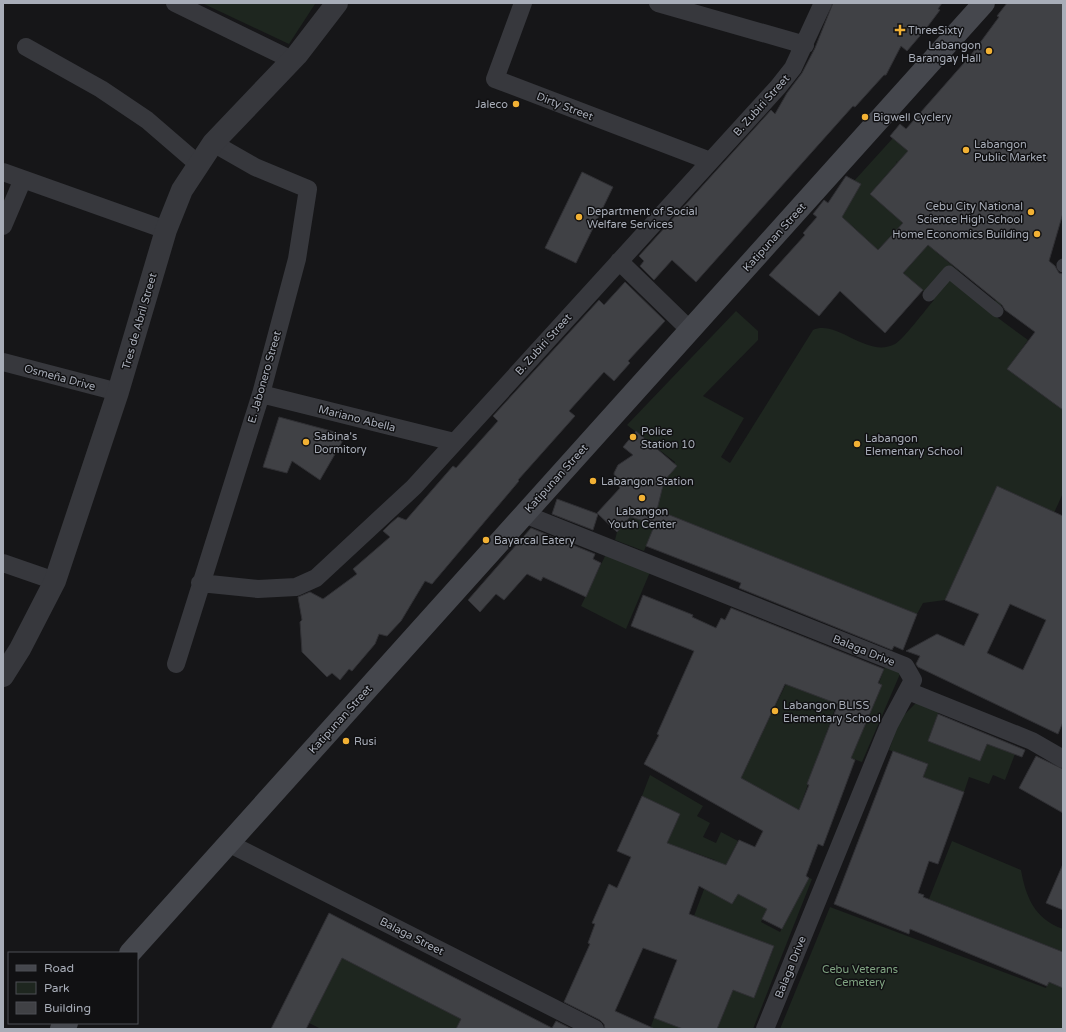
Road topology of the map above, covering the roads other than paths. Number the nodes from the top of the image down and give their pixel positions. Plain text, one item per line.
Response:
1 (176, 3) edge
2 (337, 3) edge
3 (523, 3) edge
4 (658, 3) edge
5 (823, 3) edge
6 (984, 3) edge
7 (805, 45) junction
8 (26, 47) dead end
9 (292, 60) junction
10 (213, 143) junction
11 (710, 161) junction
12 (198, 164) junction
13 (3, 172) edge
14 (23, 179) junction
15 (3, 226) edge
16 (166, 230) junction
17 (619, 261) junction
18 (928, 295) dead end
19 (997, 311) dead end
20 (690, 330) junction
21 (3, 362) edge
22 (118, 392) junction
23 (261, 394) junction
24 (454, 442) junction
25 (524, 514) junction
26 (3, 563) edge
27 (55, 581) junction
28 (200, 583) junction
29 (176, 664) dead end
30 (3, 676) edge
31 (908, 691) junction
32 (1063, 758) edge
33 (228, 844) junction
34 (131, 952) edge
35 (595, 1029) edge
36 (766, 1029) edge

1 - 9 street
2 - 9 street, Tres de Abril Street
3 - 11 street, Dirty Street
4 - 7 street
5 - 7 street, B. Zubiri Street
6 - 20 main road, Katipunan Street
7 - 11 street, B. Zubiri Street
8 - 12 street
9 - 10 street, Tres de Abril Street
10 - 12 street, Tres de Abril Street
10 - 23 street, E. Jabonero Street
11 - 17 street, B. Zubiri Street
12 - 16 street, Tres de Abril Street
13 - 14 street
14 - 15 street
14 - 16 street
16 - 22 street, Tres de Abril Street
17 - 20 street
17 - 24 street, B. Zubiri Street
18 - 19 street
20 - 25 main road, Katipunan Street
21 - 22 street, Osmeña Drive
22 - 27 street, Tres de Abril Street
23 - 24 street, Mariano Abella
23 - 28 street, E. Jabonero Street
24 - 28 street, B. Zubiri Street
25 - 31 street, Balaga Drive
25 - 33 main road, Katipunan Street
26 - 27 street
27 - 30 street, Tres de Abril Street
28 - 29 street, E. Jabonero Street
31 - 32 street
31 - 36 street, Balaga Drive
33 - 34 main road, Katipunan Street
33 - 35 street, Balaga Street

